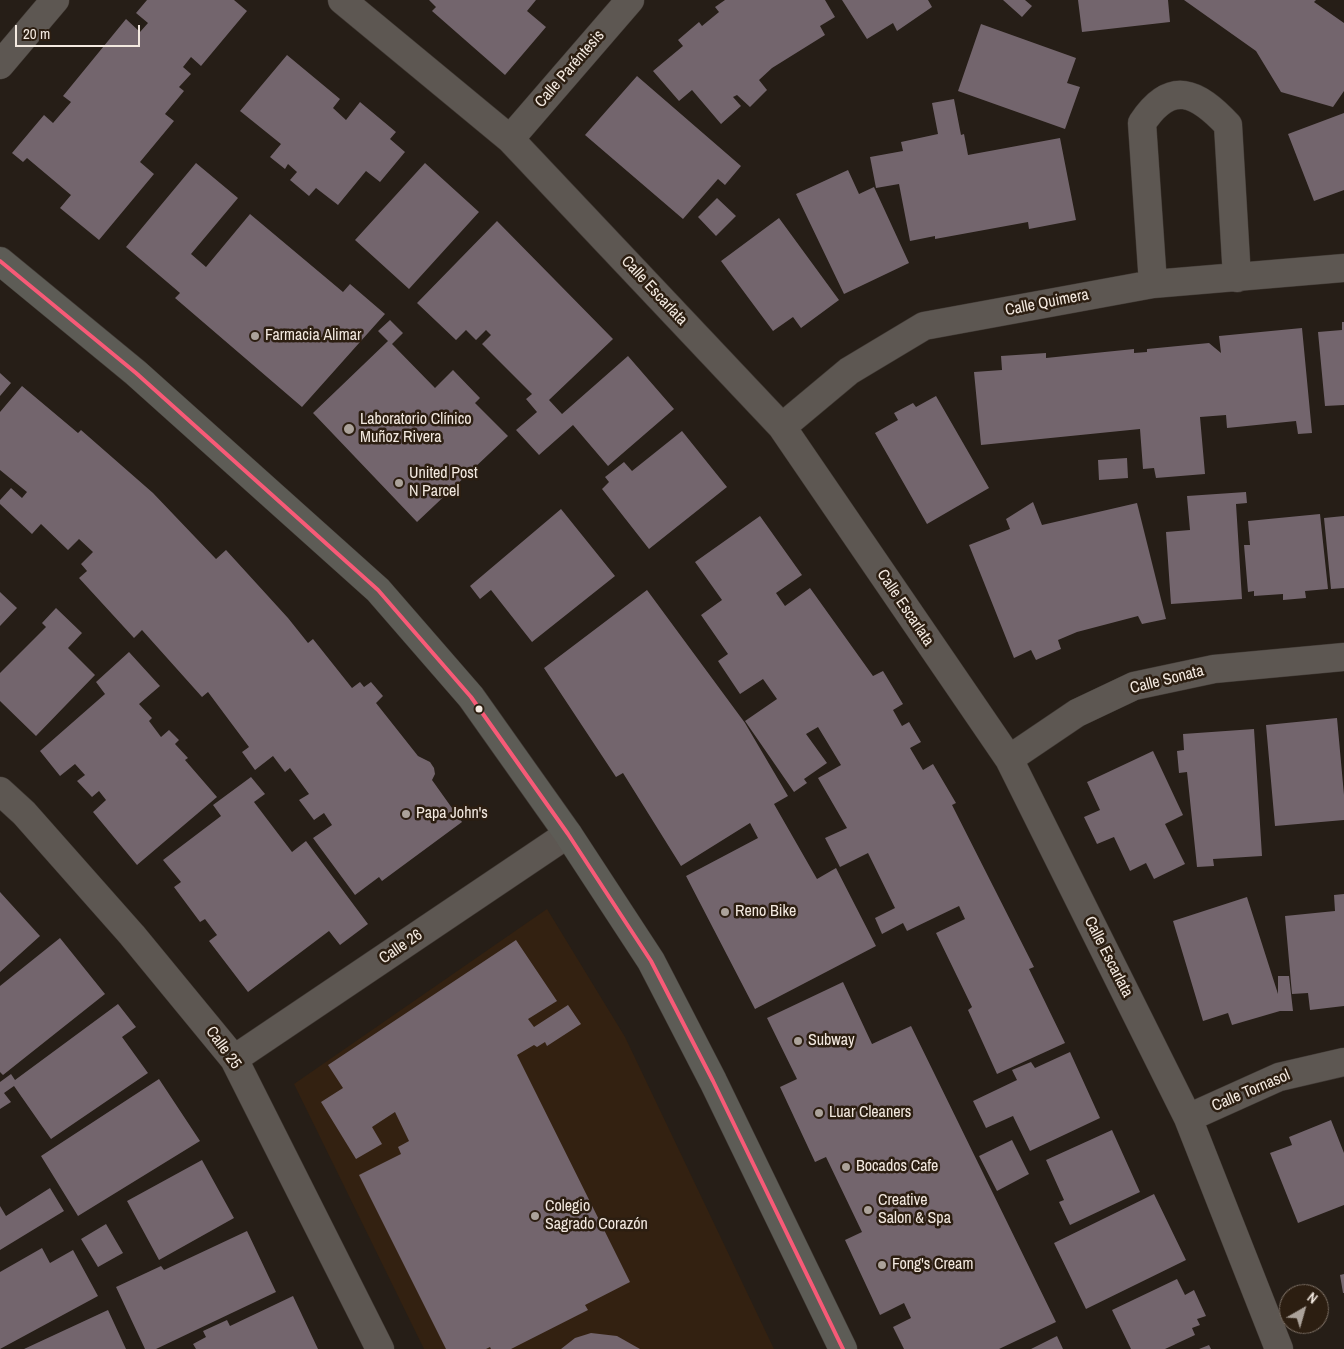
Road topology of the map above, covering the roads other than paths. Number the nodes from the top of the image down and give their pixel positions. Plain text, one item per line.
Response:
1 (54, 0) edge
2 (342, 0) edge
3 (630, 0) edge
4 (0, 65) edge
5 (510, 138) junction
6 (0, 261) edge
7 (1344, 268) edge
8 (1237, 278) junction
9 (1153, 284) junction
10 (782, 427) junction
11 (1344, 657) edge
12 (1009, 759) junction
13 (0, 791) edge
14 (568, 834) junction
15 (234, 1060) junction
16 (1344, 1062) edge
17 (1188, 1118) junction
18 (380, 1349) edge
19 (844, 1349) edge
20 (1279, 1349) edge

1 - 4 street
2 - 5 street, Calle Escarlata
3 - 5 street, Calle Paréntesis
5 - 10 street, Calle Escarlata
6 - 14 street
7 - 8 street, Calle Quimera
8 - 9 street, Calle Quimera
8 - 9 street
9 - 10 street, Calle Quimera
10 - 12 street, Calle Escarlata
11 - 12 street, Calle Sonata
12 - 17 street, Calle Escarlata
13 - 15 street, Calle 25
14 - 15 street, Calle 26
14 - 19 street
15 - 18 street, Calle 25
16 - 17 street, Calle Tornasol
17 - 20 street, Calle Escarlata

